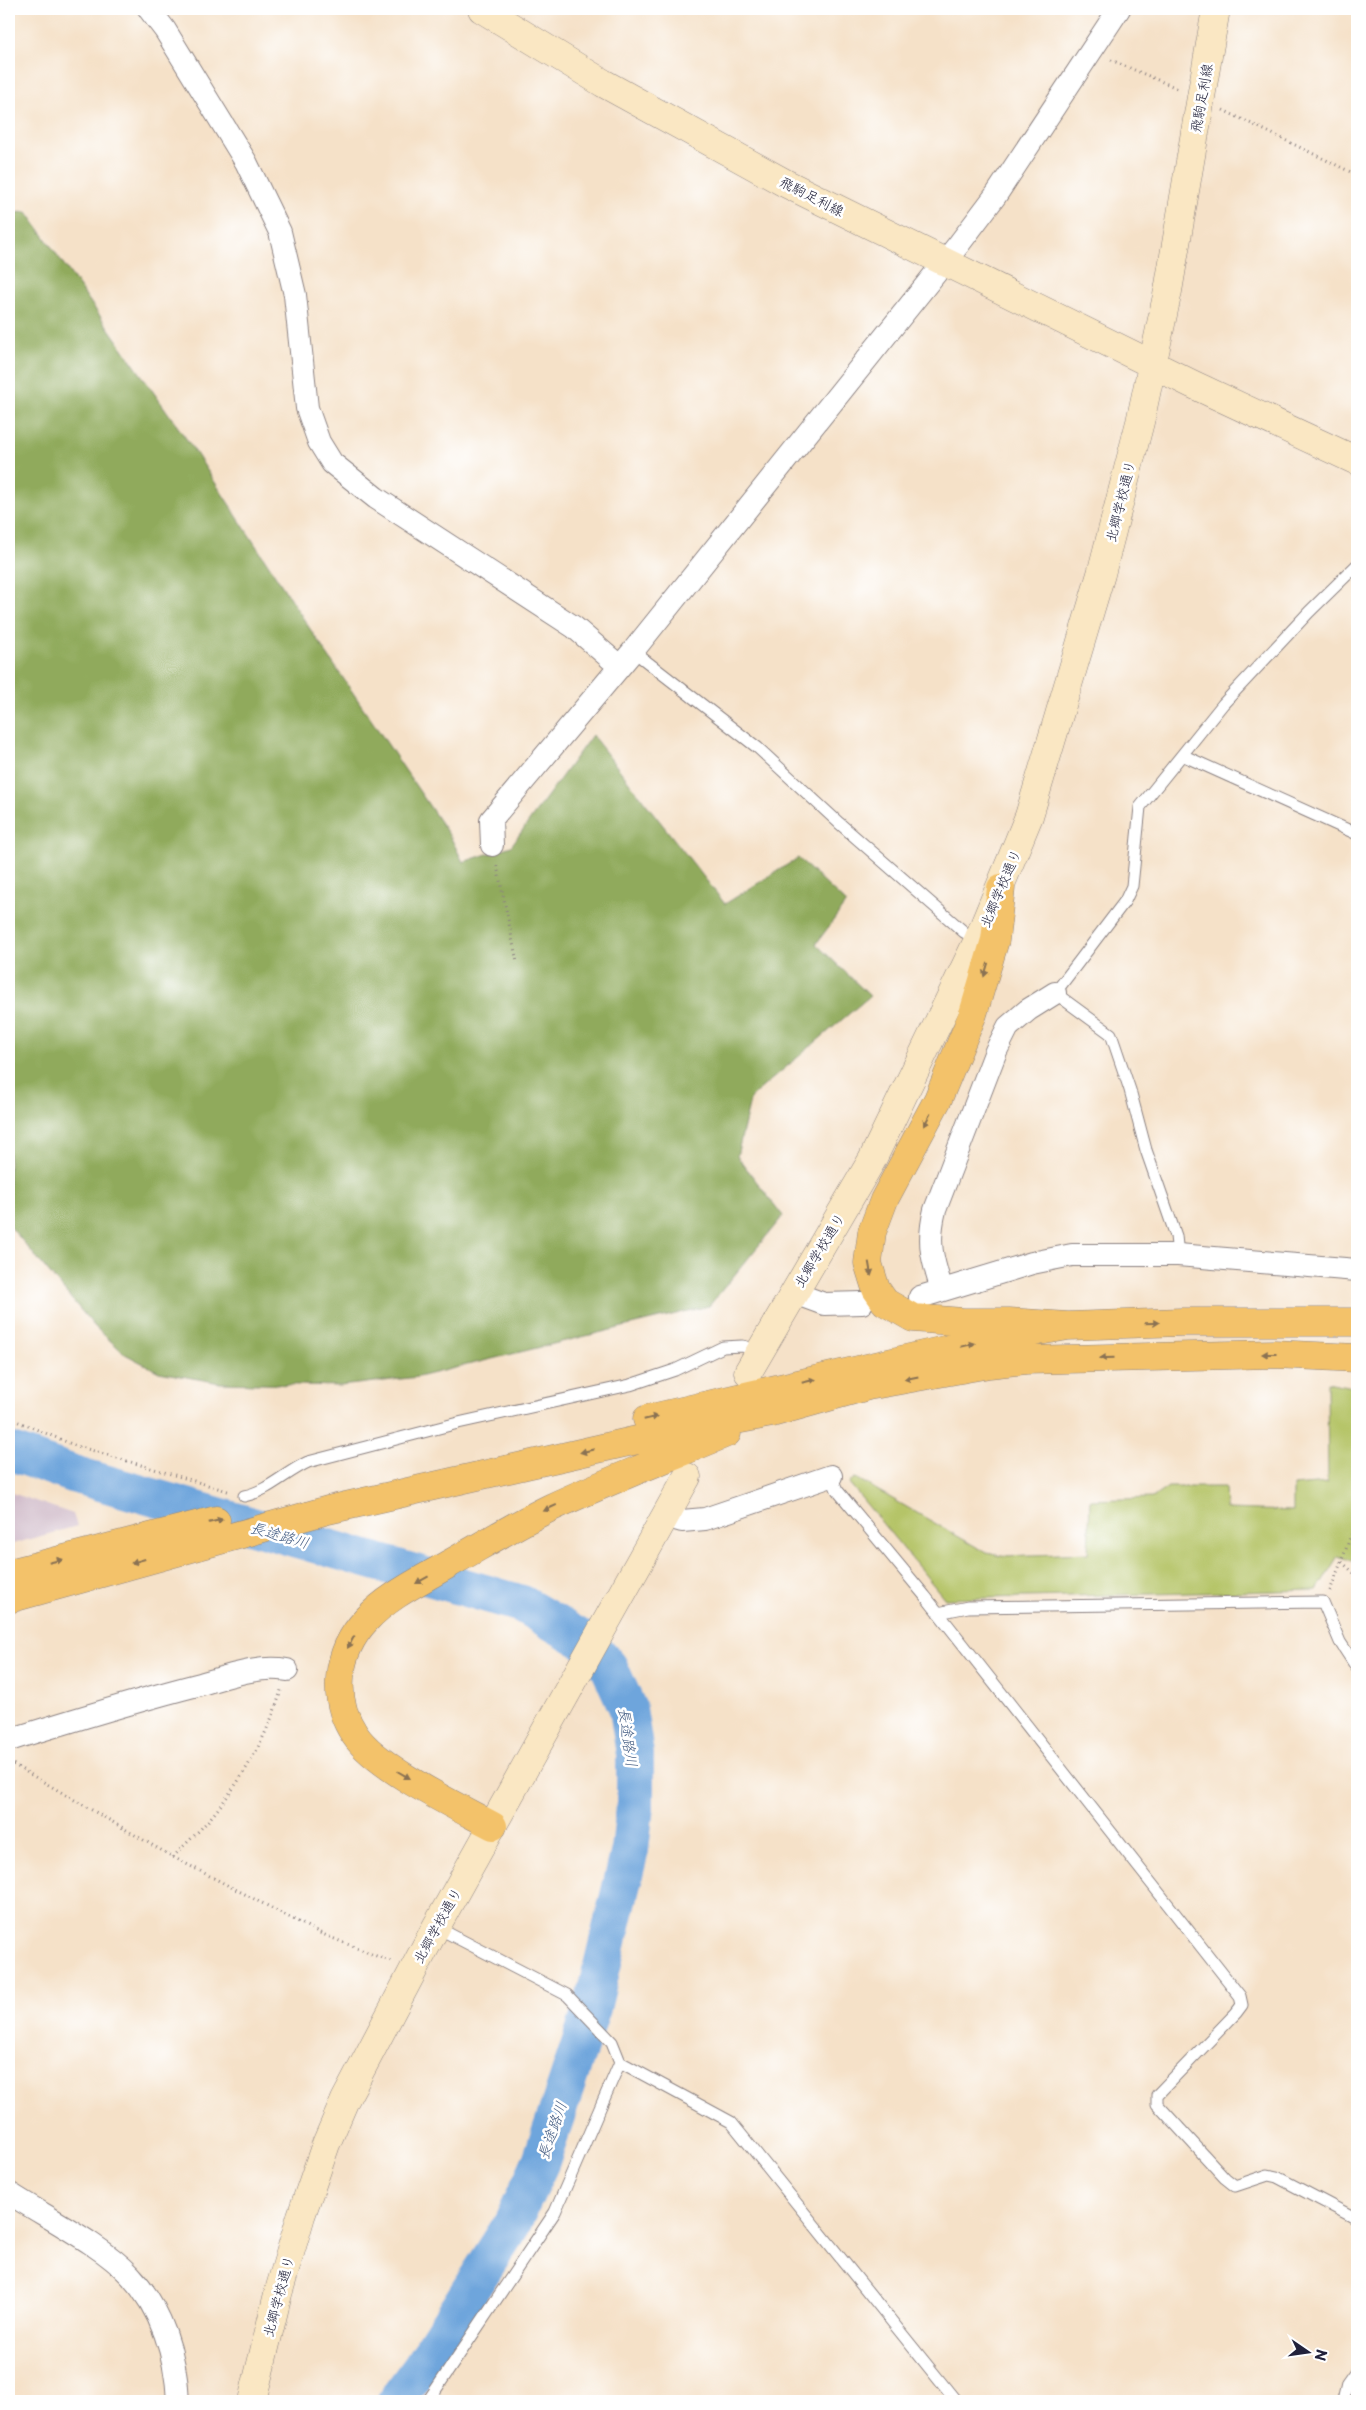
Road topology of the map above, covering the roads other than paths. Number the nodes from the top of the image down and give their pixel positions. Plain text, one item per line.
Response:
1 (149, 9) edge
2 (482, 9) edge
3 (1119, 9) edge
4 (1216, 9) edge
5 (946, 262) junction
6 (1154, 364) junction
7 (1357, 461) edge
8 (1357, 566) edge
9 (626, 658) junction
10 (1182, 755) junction
11 (1357, 834) edge
12 (492, 845) road end
13 (1002, 888) junction
14 (978, 940) junction
15 (1055, 993) junction
16 (1178, 1255) junction
17 (1357, 1270) edge
18 (942, 1290) junction
19 (794, 1293) junction
20 (920, 1296) dead end
21 (862, 1303) dead end
22 (1355, 1323) edge
23 (1068, 1326) junction
24 (1318, 1356) junction
25 (1357, 1358) edge
26 (754, 1361) joint
27 (1357, 1368) edge
28 (772, 1413) junction
29 (830, 1476) joint
30 (687, 1477) dead end
31 (244, 1496) road end
32 (321, 1503) junction
33 (665, 1516) junction
34 (176, 1540) junction
35 (9, 1573) edge
36 (9, 1599) edge
37 (938, 1613) junction
38 (1357, 1668) edge
39 (287, 1670) road end
40 (9, 1740) edge
41 (493, 1826) junction
42 (436, 1927) junction
43 (620, 2062) junction
44 (9, 2193) edge
45 (1357, 2220) edge
46 (1357, 2370) edge
47 (180, 2401) edge
48 (252, 2401) edge
49 (428, 2401) edge
50 (956, 2401) edge
51 (1344, 2401) edge

1 - 9 street
2 - 5 street, 飛駒足利線
3 - 5 street
4 - 6 street, 飛駒足利線
5 - 6 street, 飛駒足利線
5 - 9 street
6 - 7 street, 飛駒足利線
6 - 13 street, 北郷学校通り
8 - 10 lane
9 - 12 street
9 - 14 lane
10 - 11 lane
10 - 15 lane
13 - 14 street, 北郷学校通り
13 -> 23 highway
14 - 19 street, 北郷学校通り
15 - 16 lane
15 - 18 street
16 - 17 street
16 - 18 street
18 - 20 street
19 - 21 street
19 - 26 street, 北郷学校通り
23 -> 22 highway
32 -> 23 highway
24 - 25 highway
24 - 27 highway
24 -> 28 highway
26 - 31 lane
28 -> 32 highway
28 -> 41 highway
29 - 33 street
29 - 37 lane
30 - 33 street, 北郷学校通り
32 - 34 highway
33 - 41 street, 北郷学校通り
35 -> 34 highway
34 -> 36 highway
37 - 38 lane
37 - 45 lane
39 - 40 street
41 - 42 street, 北郷学校通り
42 - 43 lane
42 - 48 street, 北郷学校通り
43 - 49 lane
43 - 50 lane
44 - 47 street
46 - 51 lane

